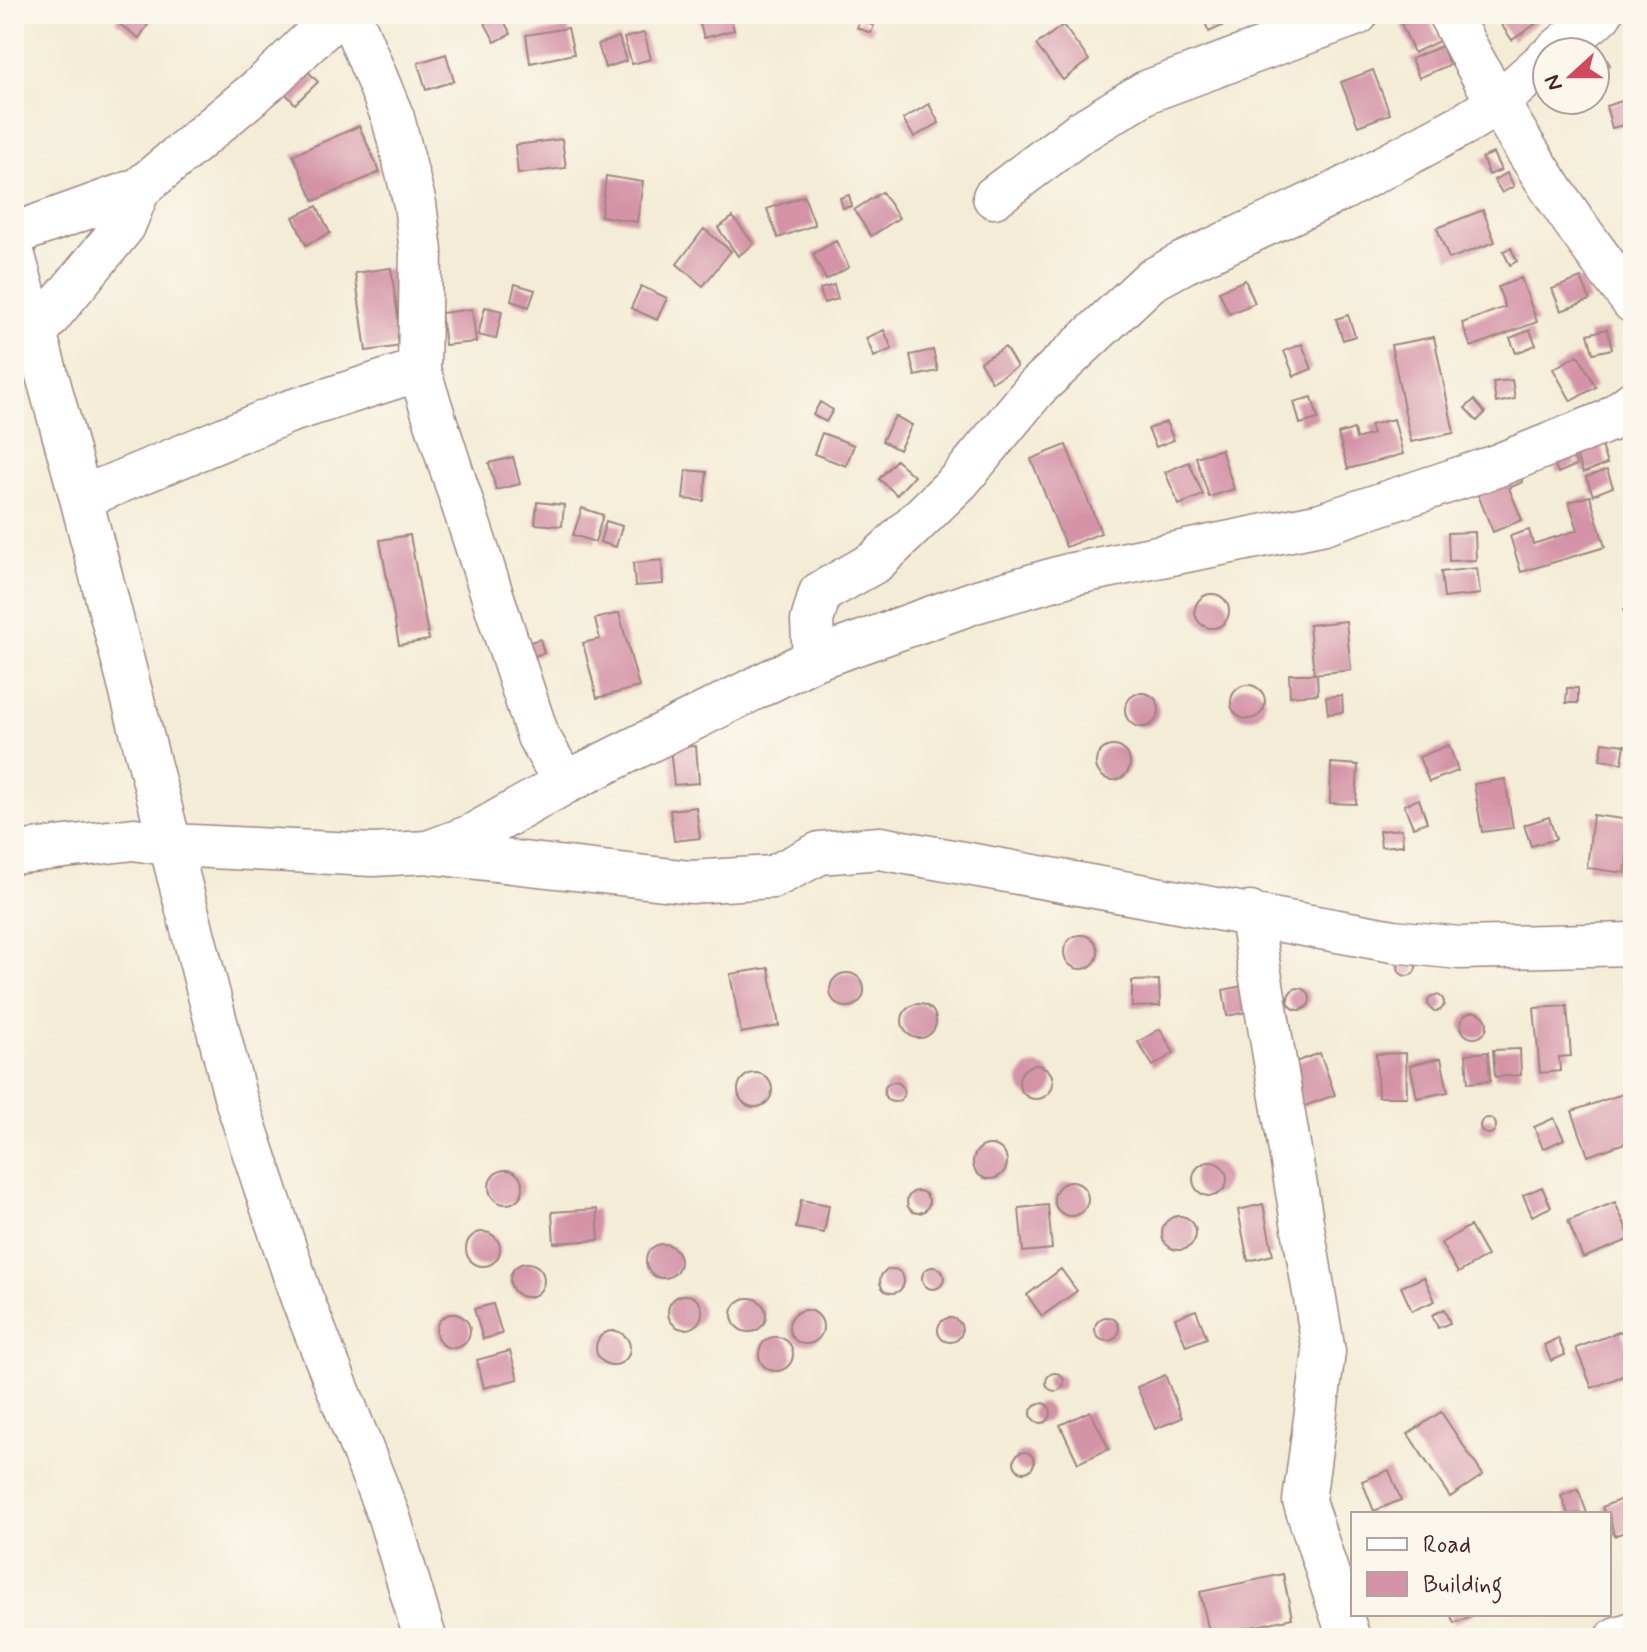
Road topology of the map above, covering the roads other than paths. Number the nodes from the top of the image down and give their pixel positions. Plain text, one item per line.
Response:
1 (338, 14) edge
2 (350, 14) edge
3 (1357, 14) edge
4 (1449, 14) edge
5 (1601, 14) edge
6 (1574, 36) edge
7 (1531, 73) edge
8 (1495, 105) junction
9 (139, 189) junction
10 (994, 197) dead end
11 (14, 234) edge
12 (14, 256) edge
13 (1633, 302) edge
14 (36, 333) junction
15 (419, 370) junction
16 (1633, 402) edge
17 (81, 498) junction
18 (814, 659) junction
19 (565, 783) junction
20 (172, 845) junction
21 (428, 852) junction
22 (14, 853) edge
23 (1250, 913) junction
24 (1633, 944) edge
25 (1633, 1633) edge
26 (425, 1638) edge
27 (1349, 1638) edge
28 (1617, 1638) edge

1 - 9 street
2 - 15 street
3 - 10 street
4 - 8 street
5 - 6 street
7 - 8 street
8 - 13 street
8 - 18 street
9 - 11 street
9 - 14 street
12 - 14 street
14 - 17 street
15 - 17 street
15 - 19 street
16 - 18 street
17 - 20 street
18 - 19 street
19 - 21 street
20 - 21 street
20 - 22 street
20 - 26 street
21 - 23 street
23 - 24 street
23 - 27 street
25 - 28 street

